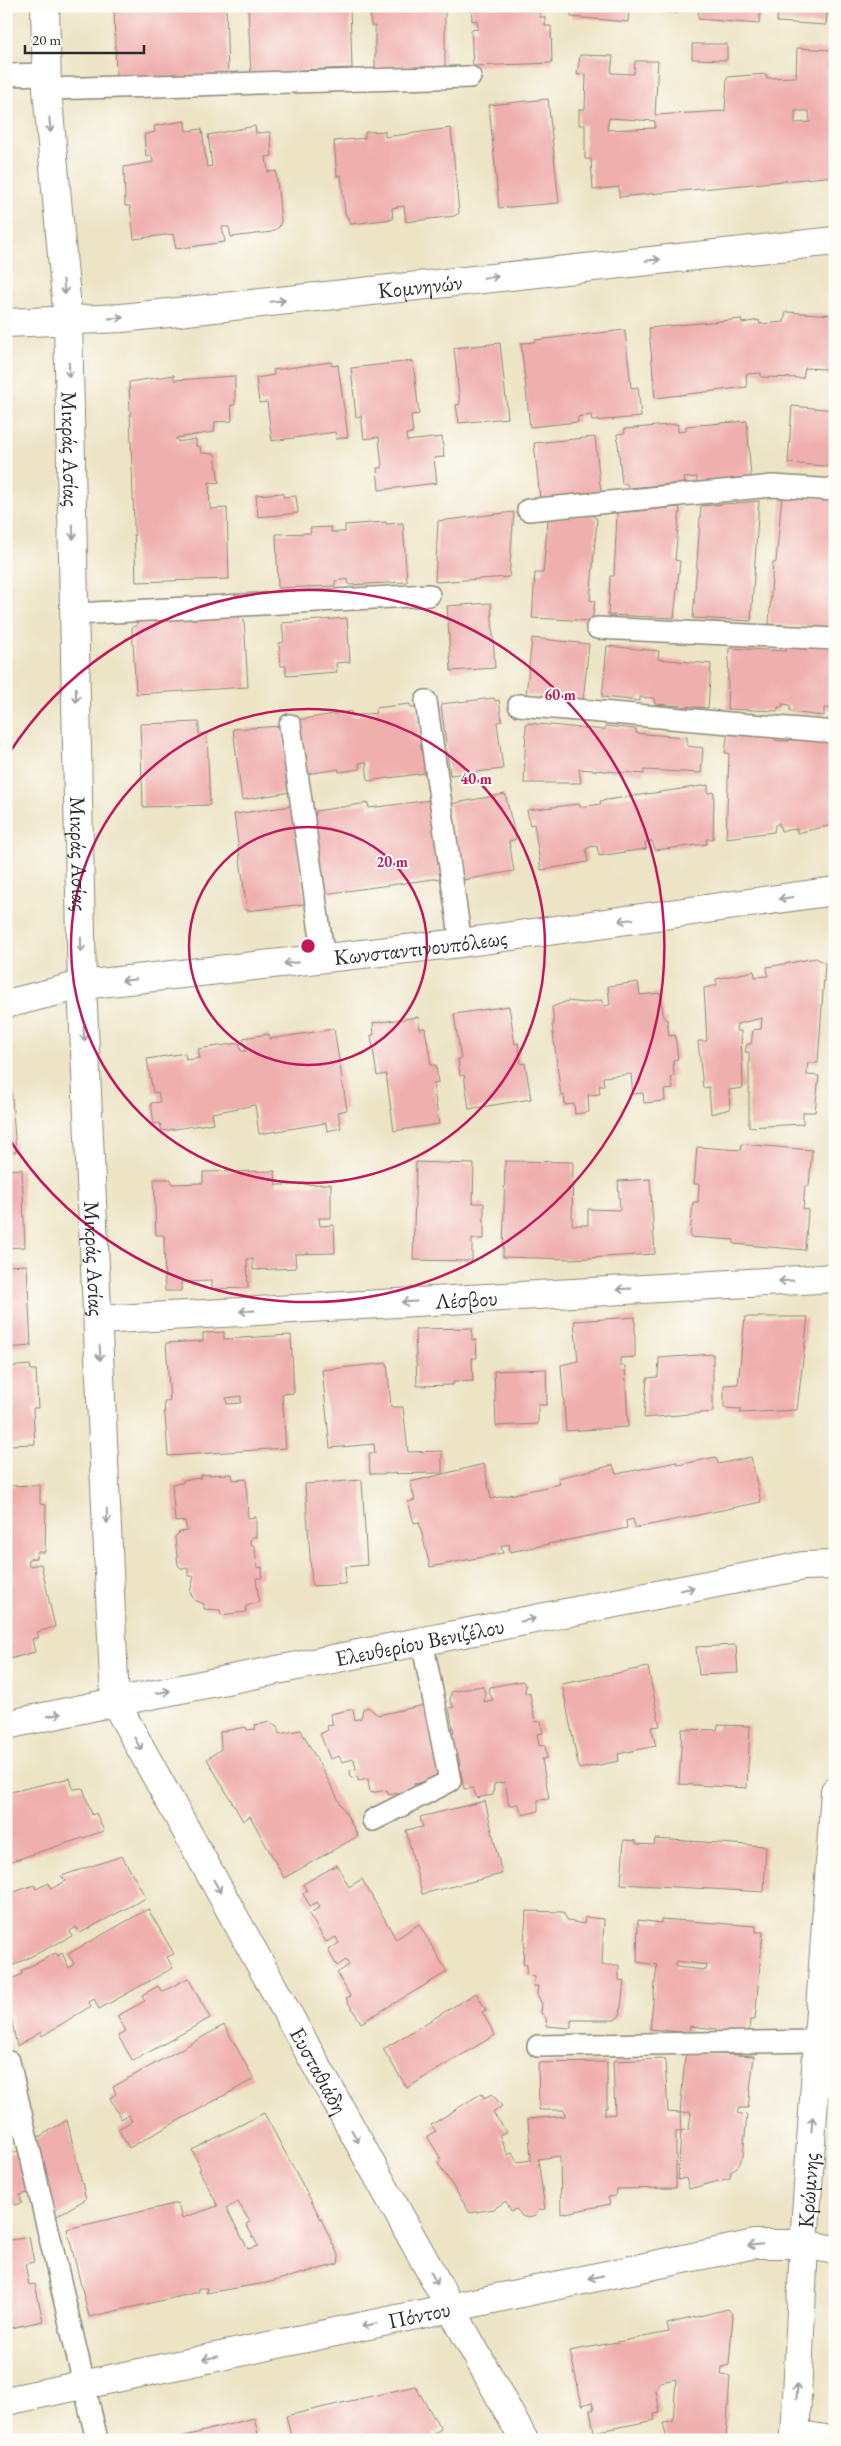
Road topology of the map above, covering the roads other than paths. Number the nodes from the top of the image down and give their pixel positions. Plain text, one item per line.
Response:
1 (45, 6) edge
2 (6, 75) edge
3 (470, 77) dead end
4 (47, 82) junction
5 (835, 241) edge
6 (68, 321) junction
7 (6, 324) edge
8 (835, 490) edge
9 (528, 510) dead end
10 (429, 595) dead end
11 (75, 614) junction
12 (597, 628) dead end
13 (835, 639) edge
14 (426, 701) dead end
15 (519, 705) dead end
16 (290, 725) dead end
17 (835, 732) edge
18 (835, 891) edge
19 (462, 943) junction
20 (324, 959) junction
21 (82, 985) junction
22 (6, 1004) edge
23 (835, 1278) edge
24 (98, 1320) junction
25 (835, 1565) edge
26 (422, 1641) junction
27 (115, 1702) junction
28 (6, 1726) edge
29 (835, 1791) edge
30 (373, 1820) dead end
31 (830, 1943) edge
32 (818, 2041) junction
33 (538, 2046) dead end
34 (9, 2062) dead end
35 (804, 2244) junction
36 (835, 2250) edge
37 (450, 2308) junction
38 (83, 2384) junction
39 (6, 2401) edge
40 (795, 2437) edge
41 (97, 2440) edge
42 (524, 2440) edge
43 (831, 2440) edge

1 - 4 street, Μικράς Ασίας
2 - 4 lane
3 - 4 lane
4 -> 6 street, Μικράς Ασίας
6 -> 5 street, Κομνηνών
6 - 7 street, Κομνηνών
6 -> 11 street, Μικράς Ασίας
8 - 9 lane
10 - 11 lane
11 -> 21 street, Μικράς Ασίας
12 - 13 lane
14 - 19 lane
15 - 17 lane
16 - 20 lane
18 -> 19 street, Κωνσταντινουπόλεως
19 - 20 street, Κωνσταντινουπόλεως
20 -> 21 street, Κωνσταντινουπόλεως
21 - 22 street, Κωνσταντινουπόλεως
21 -> 24 street, Μικράς Ασίας
23 -> 24 street, Λέσβου
24 -> 27 street, Μικράς Ασίας
26 -> 25 street, Ελευθερίου Βενιζέλου
27 -> 26 street, Ελευθερίου Βενιζέλου
26 - 30 lane
28 -> 27 street, Ελευθερίου Βενιζέλου
27 -> 37 street, Ευσταθιάδη
29 - 31 street, Κρώμνης
31 - 32 street, Κρώμνης
32 - 33 lane
35 -> 32 street, Κρώμνης
34 - 38 lane
35 - 36 street, Πόντου
35 -> 37 street, Πόντου
40 -> 35 street, Κρώμνης
37 -> 38 street, Πόντου
37 - 42 street, Ευσταθιάδη
38 - 39 street, Πόντου
38 - 41 lane
40 - 43 street

